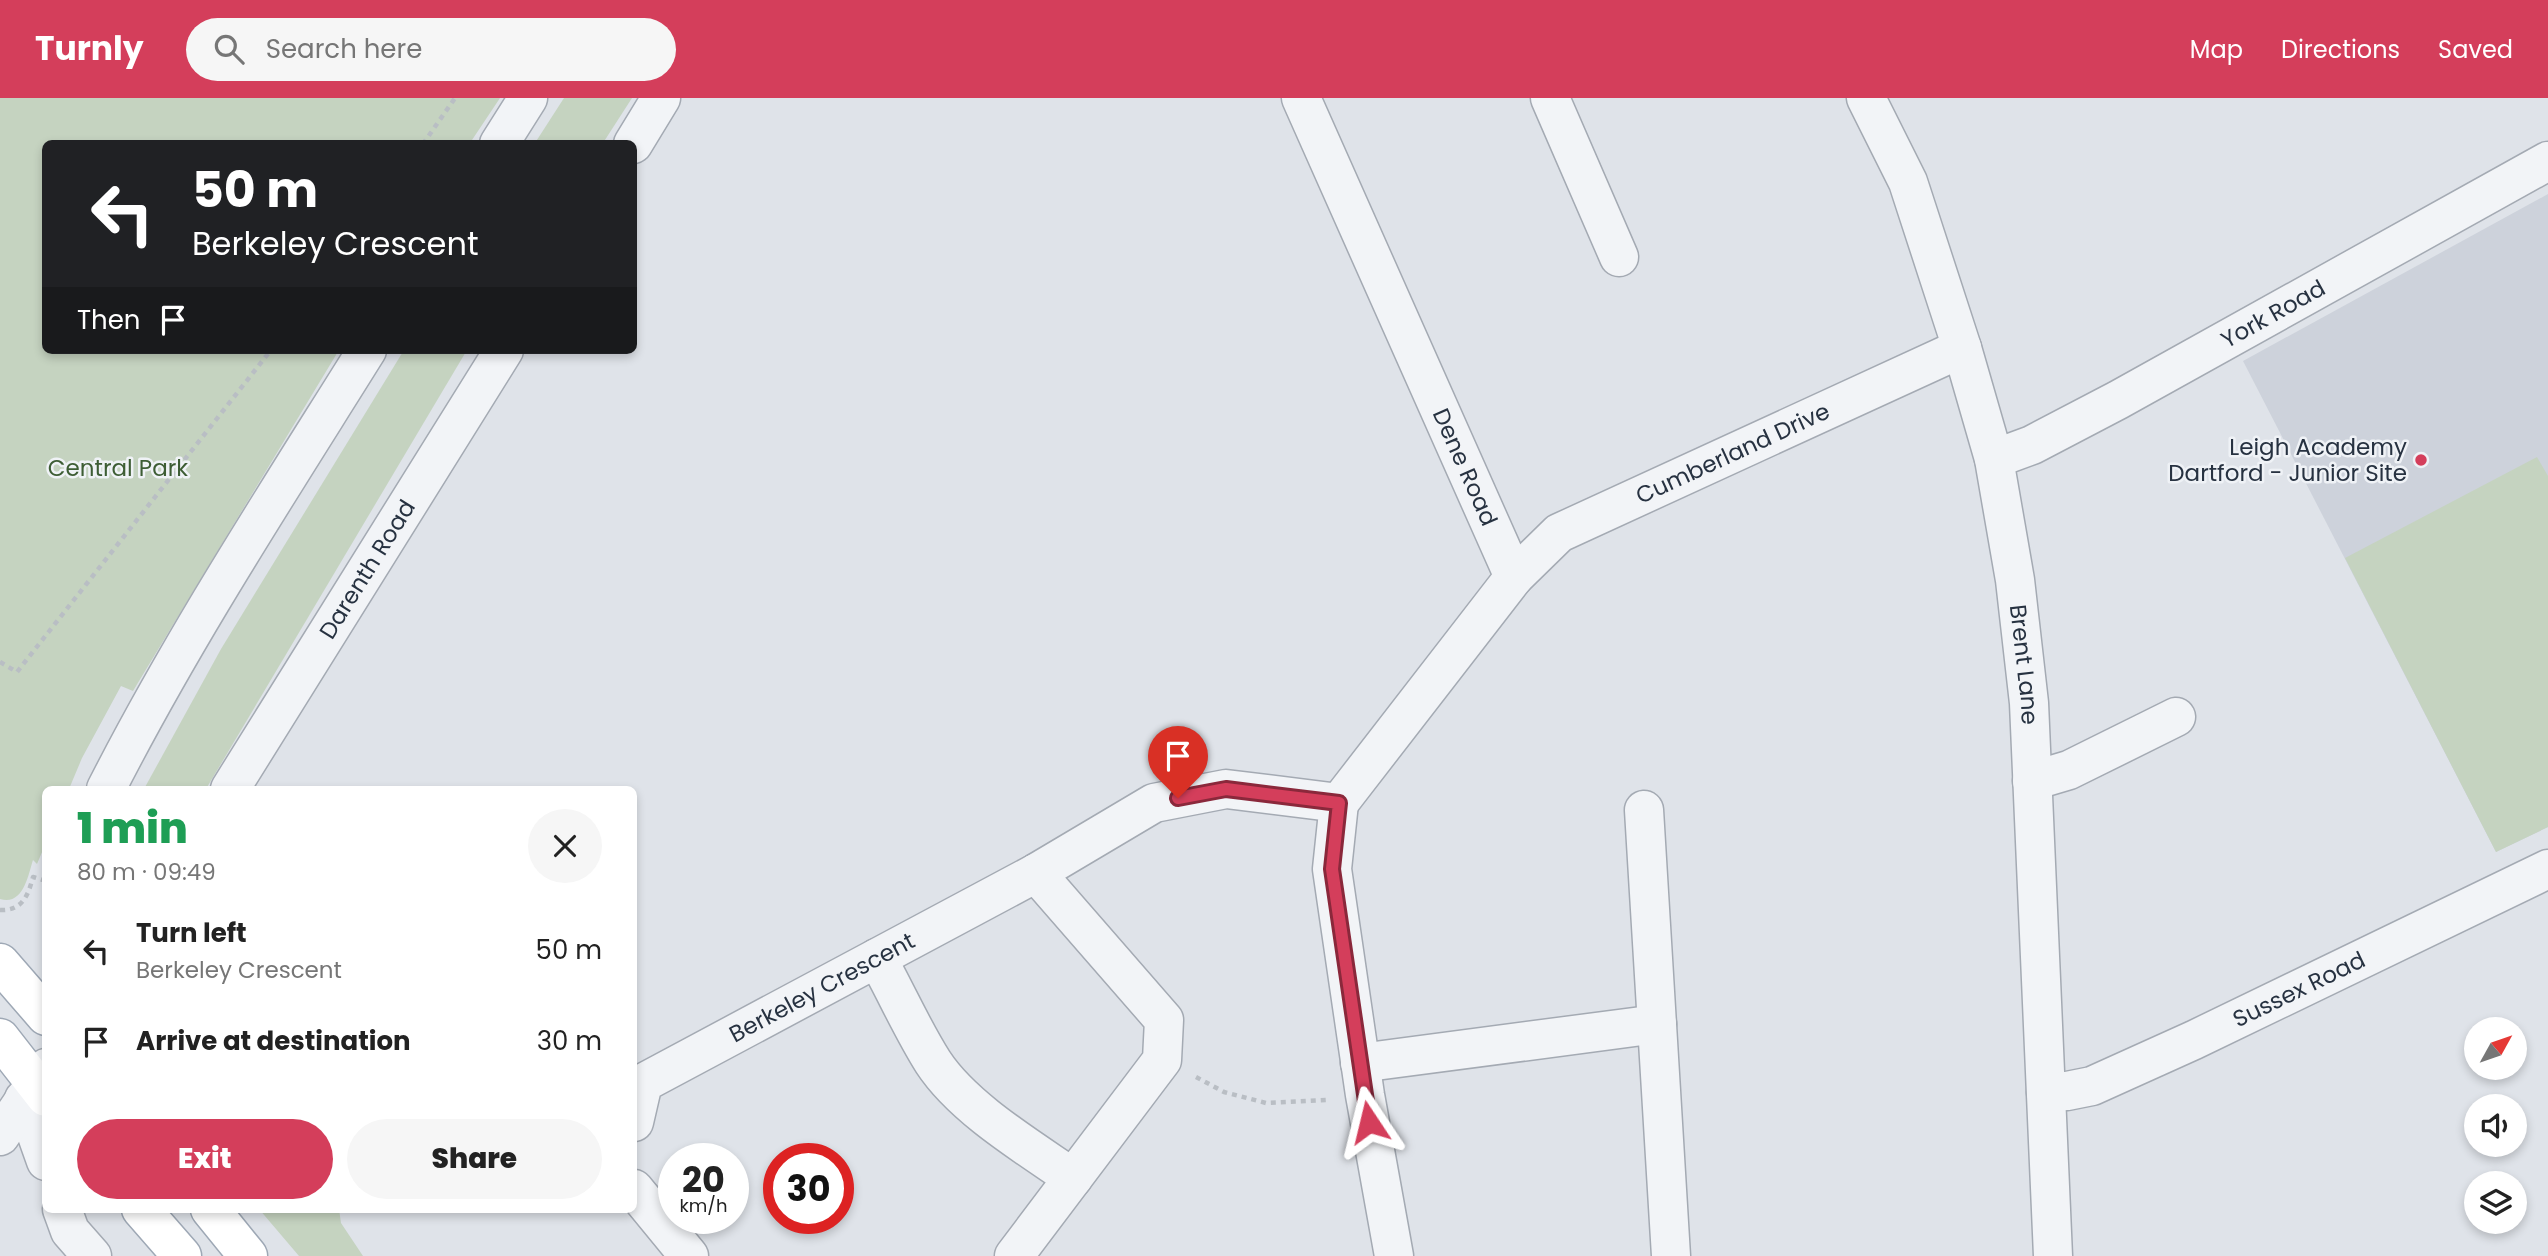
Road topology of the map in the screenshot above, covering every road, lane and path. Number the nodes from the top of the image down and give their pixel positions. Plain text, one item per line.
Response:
1 (454, 98) edge
2 (528, 98) edge
3 (661, 98) edge
4 (1301, 98) edge
5 (1550, 98) edge
6 (1866, 98) edge
7 (426, 140) edge
8 (502, 140) edge
9 (635, 140) edge
10 (2548, 161) edge
11 (1619, 257) dead end
12 (1962, 348) junction
13 (268, 354) edge
14 (365, 354) edge
15 (502, 354) edge
16 (1994, 459) junction
17 (1514, 577) junction
18 (0, 662) edge
19 (2176, 717) dead end
20 (2032, 781) junction
21 (108, 786) edge
22 (232, 786) edge
23 (1339, 803) junction
24 (1644, 810) dead end
25 (2548, 869) edge
26 (1036, 873) junction
27 (42, 879) edge
28 (0, 910) edge
29 (877, 958) junction
30 (0, 963) edge
31 (42, 1011) edge
32 (1657, 1024) junction
33 (0, 1038) edge
34 (1162, 1060) junction
35 (1362, 1079) junction
36 (37, 1087) edge
37 (2046, 1092) junction
38 (637, 1109) edge
39 (42, 1128) edge
40 (0, 1136) edge
41 (1073, 1178) junction
42 (637, 1193) edge
43 (63, 1213) edge
44 (144, 1213) edge
45 (213, 1213) edge
46 (92, 1256) edge
47 (182, 1256) edge
48 (248, 1256) edge
49 (689, 1256) edge
50 (1014, 1256) edge
51 (1394, 1256) edge
52 (1671, 1256) edge
53 (2053, 1256) edge

1 - 7 path
2 - 8 street
3 - 9 street
4 - 17 street, Dene Road
5 - 11 street
6 - 12 street, Brent Lane
10 - 16 street, York Road
12 - 16 street, Brent Lane
12 - 17 street, Cumberland Drive
13 - 18 path
14 - 21 street
15 - 22 street, Darenth Road
16 - 20 street, Brent Lane
17 - 23 street
19 - 20 street
20 - 37 street, Brent Lane
23 - 26 street, Berkeley Crescent
23 - 35 street
24 - 32 street
25 - 37 street, Sussex Road
26 - 29 street, Berkeley Crescent
26 - 34 street
27 - 28 path
29 - 38 street, Berkeley Crescent
29 - 41 street
30 - 31 main road
32 - 35 street
32 - 52 street
33 - 36 main road
34 - 35 path
34 - 41 street
35 - 51 street
36 - 39 street
36 - 40 street
37 - 53 street, Brent Lane
41 - 50 street
42 - 49 street
43 - 46 street
44 - 47 main road
45 - 48 main road

